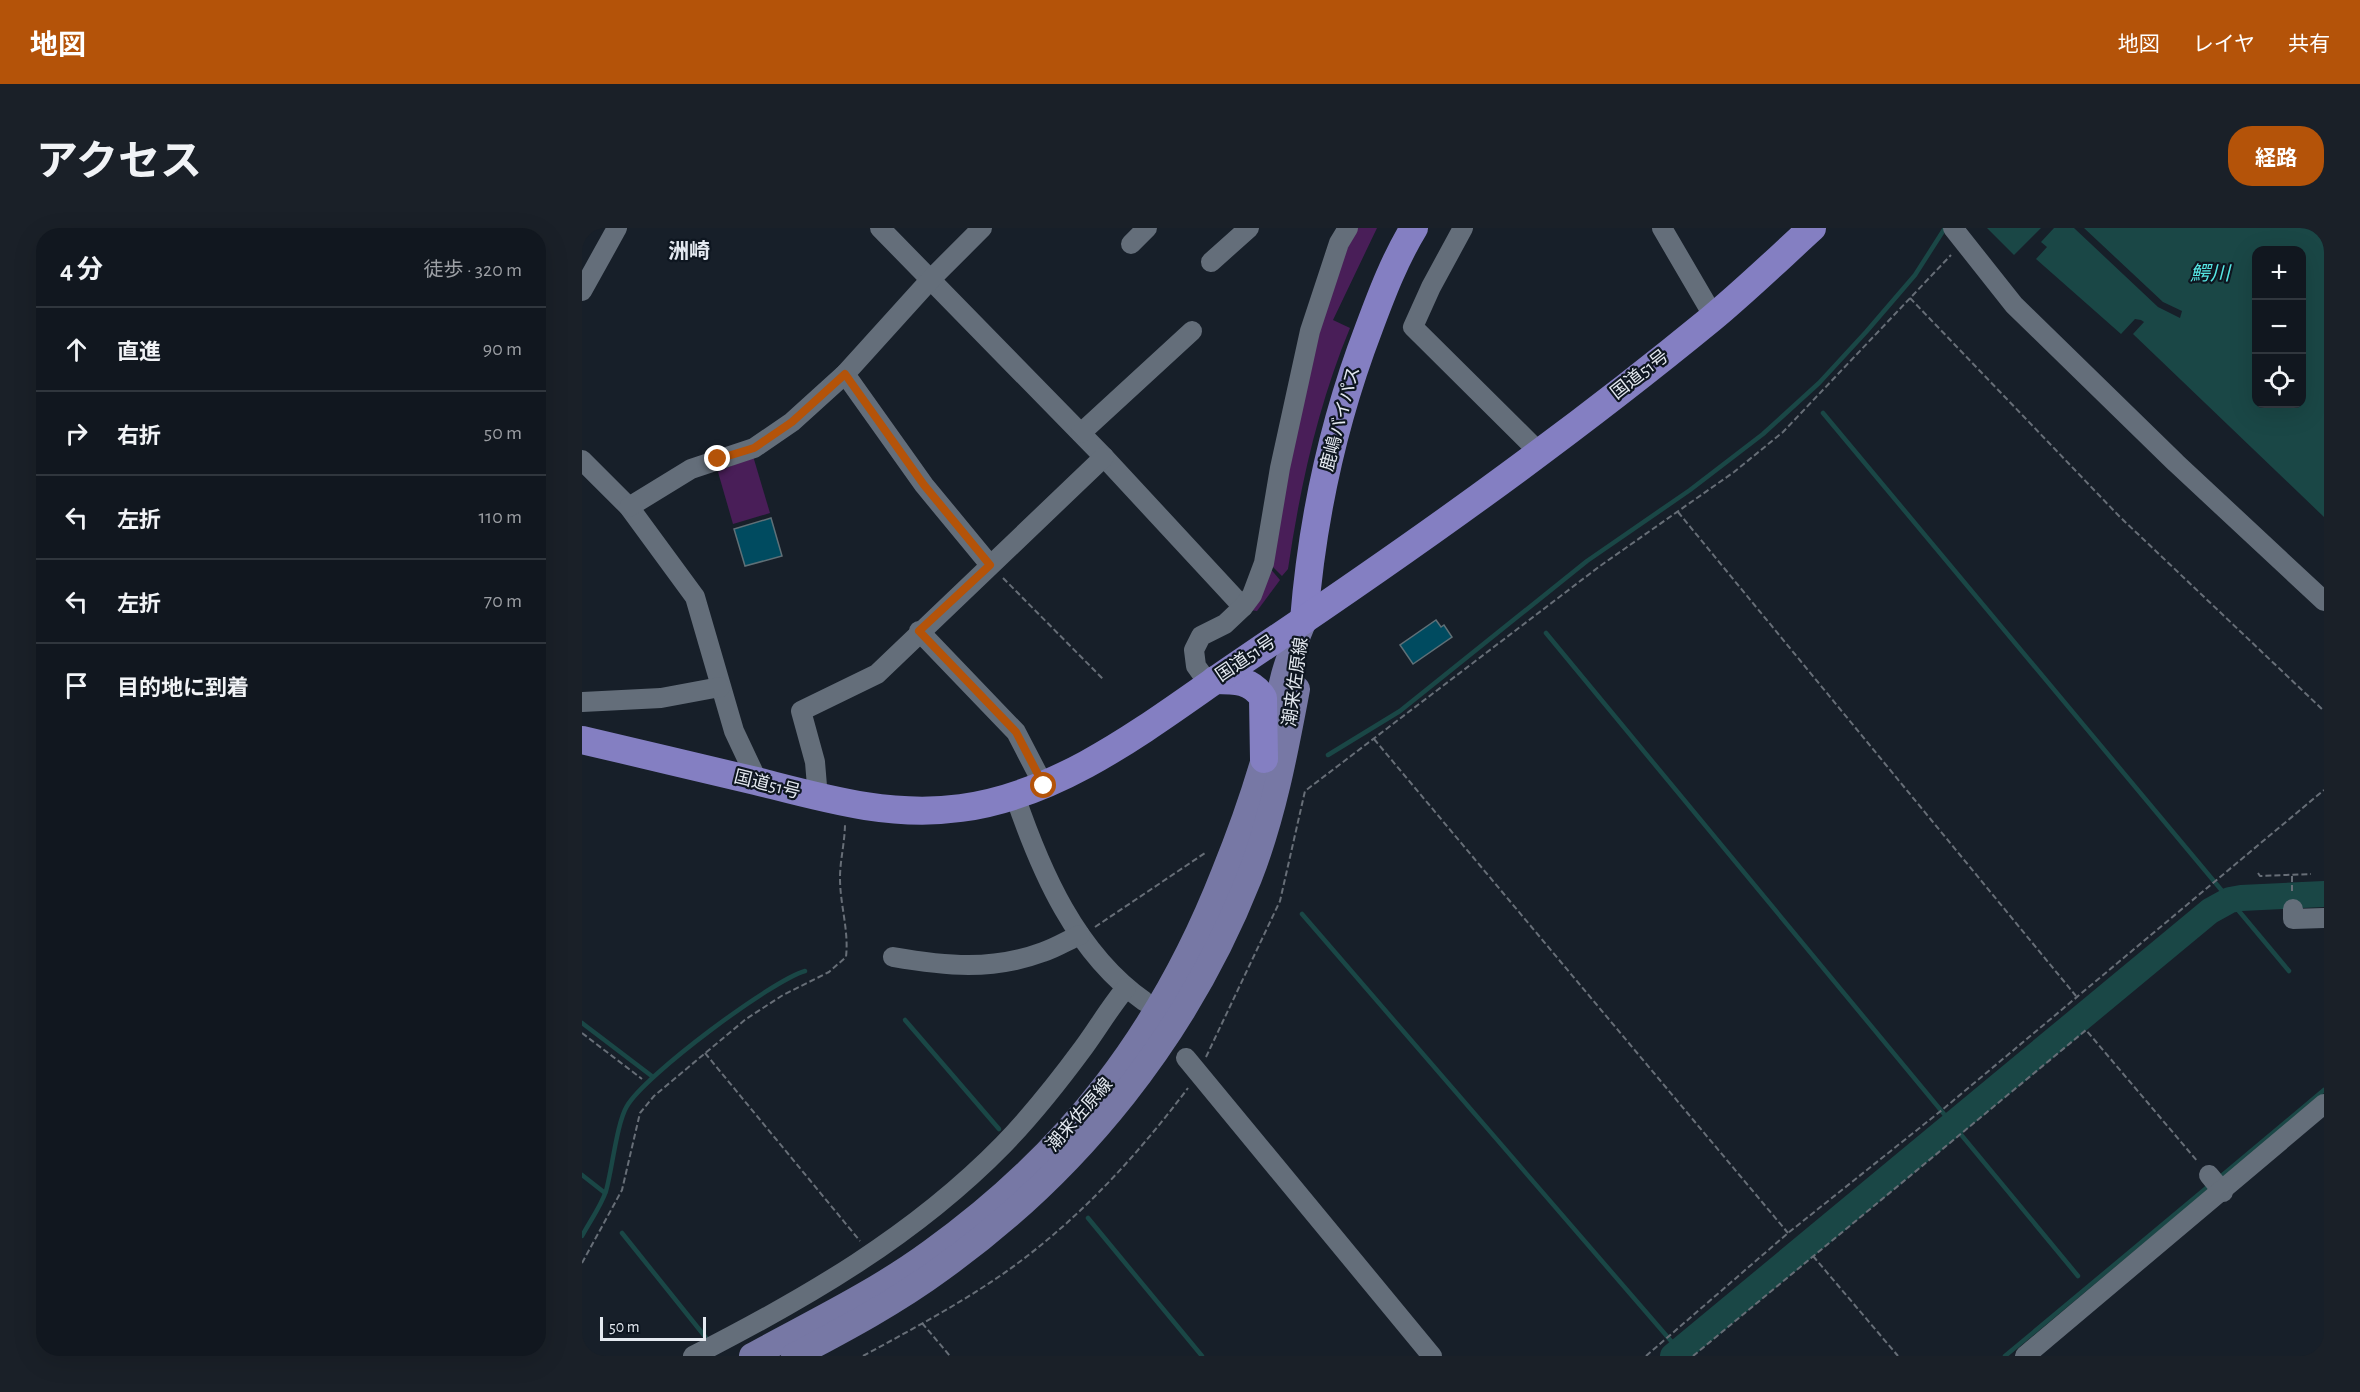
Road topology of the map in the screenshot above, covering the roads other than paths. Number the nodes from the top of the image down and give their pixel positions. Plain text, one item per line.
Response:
1 (617, 228) edge
2 (982, 228) edge
3 (1147, 228) edge
4 (1250, 228) edge
5 (1326, 228) edge
6 (1414, 228) edge
7 (1463, 228) edge
8 (1662, 228) edge
9 (1812, 228) edge
10 (889, 230) edge
11 (1343, 235) edge
12 (1959, 235) edge
13 (1131, 244) dead end
14 (1211, 262) dead end
15 (931, 279) junction
16 (582, 291) edge
17 (1714, 317) junction
18 (1192, 331) dead end
19 (845, 374) junction
20 (1081, 433) junction
21 (1540, 453) junction
22 (1104, 457) junction
23 (582, 460) edge
24 (629, 507) junction
25 (990, 565) junction
26 (2324, 601) edge
27 (1243, 608) junction
28 (1304, 620) junction
29 (919, 631) junction
30 (1212, 682) junction
31 (720, 687) junction
32 (582, 702) edge
33 (582, 740) edge
34 (1264, 759) junction
35 (758, 782) junction
36 (1044, 786) junction
37 (1015, 796) junction
38 (831, 801) junction
39 (2293, 909) dead end
40 (2324, 918) edge
41 (1080, 935) junction
42 (893, 957) dead end
43 (1126, 988) junction
44 (1144, 1001) dead end
45 (1192, 1066) road end
46 (2324, 1104) edge
47 (693, 1356) edge
48 (752, 1356) edge
49 (794, 1356) edge
50 (1432, 1356) edge
51 (2025, 1356) edge

1 - 16 street
2 - 15 street
3 - 13 street
4 - 14 street
5 - 11 street
6 - 28 highway, 鹿嶋バイパス
7 - 21 street
8 - 17 street
9 - 17 highway, 国道51号
10 - 15 street
11 - 27 street
12 - 26 street
15 - 19 street
15 - 20 street
17 - 21 highway, 国道51号
18 - 20 street
19 - 24 street
19 - 25 street
20 - 22 street
21 - 28 highway, 国道51号
22 - 25 street
22 - 27 street
23 - 24 street
24 - 31 street
25 - 29 street
27 - 30 street
28 - 30 highway, 国道51号
28 - 34 main road, 潮来佐原線
28 - 49 main road, 潮来佐原線
29 - 36 street
29 - 38 street
30 - 34 highway
30 - 36 highway, 国道51号
31 - 32 street
31 - 35 street
33 - 35 highway, 国道51号
34 - 48 main road, 潮来佐原線
35 - 38 highway, 国道51号
36 - 37 highway, 国道51号
37 - 38 highway, 国道51号
37 - 41 street
39 - 40 street
41 - 42 street
41 - 43 street
43 - 44 street
43 - 47 street
45 - 50 street
46 - 51 street

